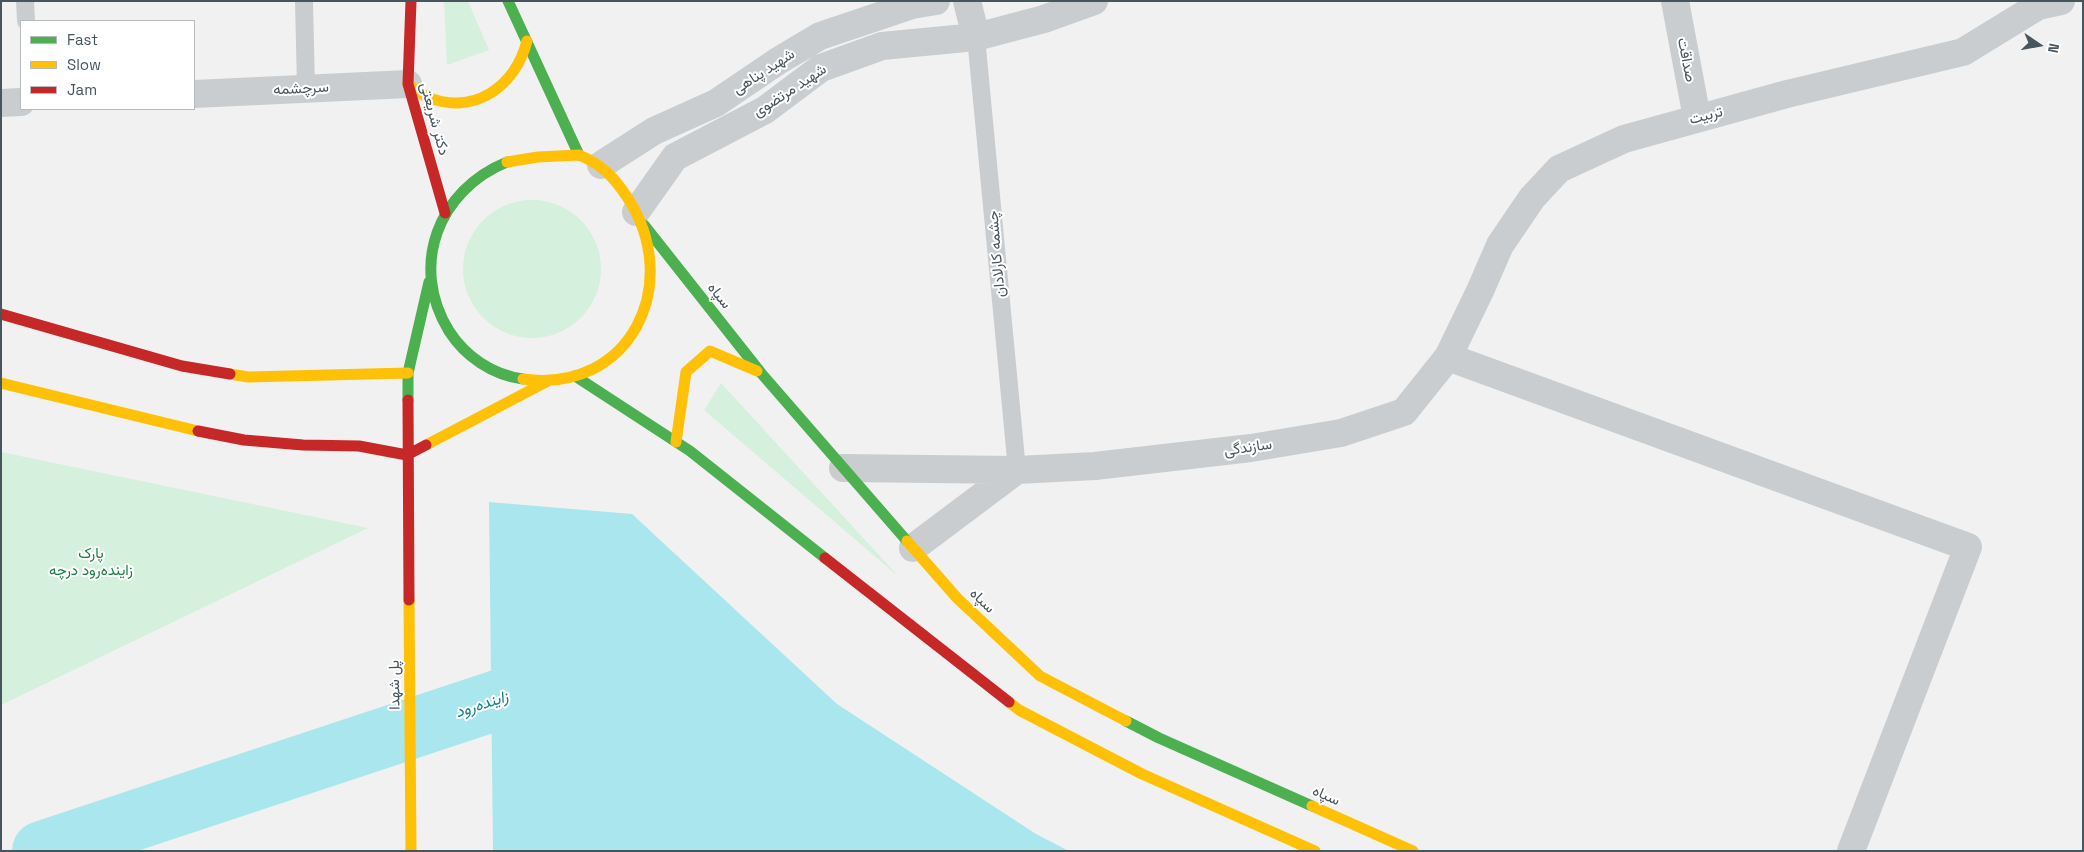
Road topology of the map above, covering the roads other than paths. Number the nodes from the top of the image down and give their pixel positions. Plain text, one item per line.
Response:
1 (25, 1) edge
2 (304, 1) edge
3 (411, 1) edge
4 (508, 1) edge
5 (936, 1) edge
6 (967, 1) edge
7 (1094, 1) edge
8 (1675, 1) edge
9 (2061, 1) edge
10 (26, 20) edge
11 (976, 37) junction
12 (527, 41) junction
13 (408, 84) junction
14 (306, 88) junction
15 (195, 94) edge
16 (20, 102) edge
17 (1, 103) edge
18 (1697, 118) junction
19 (654, 131) junction
20 (590, 160) junction
21 (669, 165) junction
22 (445, 213) junction
23 (640, 219) junction
24 (430, 280) junction
25 (1, 314) edge
26 (1448, 357) junction
27 (408, 373) junction
28 (760, 373) junction
29 (575, 376) junction
30 (548, 381) junction
31 (1, 383) edge
32 (676, 442) junction
33 (407, 455) junction
34 (843, 468) junction
35 (1017, 470) junction
36 (913, 548) junction
37 (411, 851) edge
38 (1315, 851) edge
39 (1413, 851) edge
40 (1851, 851) edge

1 - 10 lane
2 - 14 lane
3 - 13 main road, دکتر شریعتی
4 - 12 main road
5 - 19 street, شهید پناهی
6 - 11 street
7 - 11 street, شهيد مرتضوی
8 - 18 street, صداقت
9 - 18 street, تربیت
11 - 21 street, شهيد مرتضوی
11 - 35 lane, چشمه کارلادان
12 - 13 main road
12 - 20 main road
13 - 14 street, سرچشمه
13 - 22 main road, دکتر شریعتی
14 - 15 street, سرچشمه
16 - 17 street
18 - 26 street, تربیت
19 - 20 street, شهید پناهی
19 - 21 street
20 - 22 main road
20 - 23 main road
21 - 23 street, شهيد مرتضوی
22 - 24 main road
23 - 28 main road, سپاه
23 - 29 main road
24 - 27 main road, پل شهدا
24 - 30 main road
25 - 27 main road
26 - 35 street, سازندگی
26 - 40 street
27 - 33 main road, پل شهدا
28 - 32 main road
28 - 34 main road, سپاه
29 - 30 main road
29 - 32 main road
30 - 33 main road
31 - 33 main road
32 - 38 main road
33 - 37 main road, پل شهدا
34 - 35 street, سازندگی
34 - 36 main road, سپاه
35 - 36 street
36 - 39 main road, سپاه

